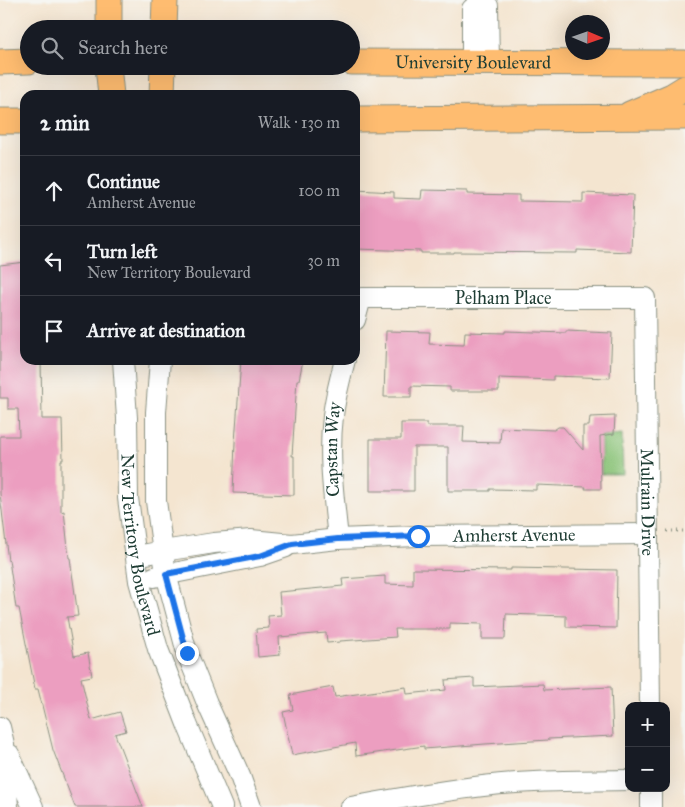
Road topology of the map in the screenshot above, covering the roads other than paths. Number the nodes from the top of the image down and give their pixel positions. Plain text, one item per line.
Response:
1 (109, 0) edge
2 (165, 0) edge
3 (480, 1) edge
4 (109, 20) edge
5 (164, 20) edge
6 (20, 61) edge
7 (0, 62) edge
8 (360, 62) edge
9 (481, 62) junction
10 (685, 63) edge
11 (109, 75) edge
12 (163, 75) edge
13 (685, 88) edge
14 (110, 90) edge
15 (162, 90) edge
16 (685, 117) edge
17 (620, 118) junction
18 (360, 120) edge
19 (0, 121) edge
20 (20, 121) edge
21 (645, 298) joint
22 (360, 302) edge
23 (123, 365) edge
24 (160, 365) edge
25 (344, 365) edge
26 (657, 532) junction
27 (338, 539) junction
28 (292, 544) junction
29 (163, 551) junction
30 (136, 556) junction
31 (166, 574) junction
32 (139, 580) junction
33 (650, 702) edge
34 (2, 735) edge
35 (625, 780) edge
36 (651, 792) edge
37 (8, 807) edge
38 (33, 807) edge
39 (222, 807) edge
40 (251, 807) edge
41 (351, 807) edge
42 (652, 807) edge

1 - 4 main road
2 - 5 main road
3 - 9 street
6 - 7 main road
8 - 9 main road, University Boulevard
9 - 10 main road, University Boulevard
11 - 14 main road
12 - 15 main road
13 - 17 main road
16 - 17 main road
17 - 18 main road
19 - 20 main road
21 - 22 street, Pelham Place
21 - 26 street, Mulrain Drive
23 - 30 street, New Territory Boulevard
24 - 29 street, New Territory Boulevard
25 - 27 street, Capstan Way
26 - 27 street, Amherst Avenue
26 - 33 street, Mulrain Drive
27 - 28 street, Amherst Avenue
28 - 29 street, Amherst Avenue
28 - 31 street, Amherst Avenue
29 - 30 street, Amherst Avenue
29 - 31 street, New Territory Boulevard
30 - 32 street, New Territory Boulevard
31 - 32 street, Amherst Avenue
31 - 40 street, New Territory Boulevard
32 - 39 street, New Territory Boulevard
34 - 37 street
34 - 38 street
35 - 41 street
36 - 42 street

